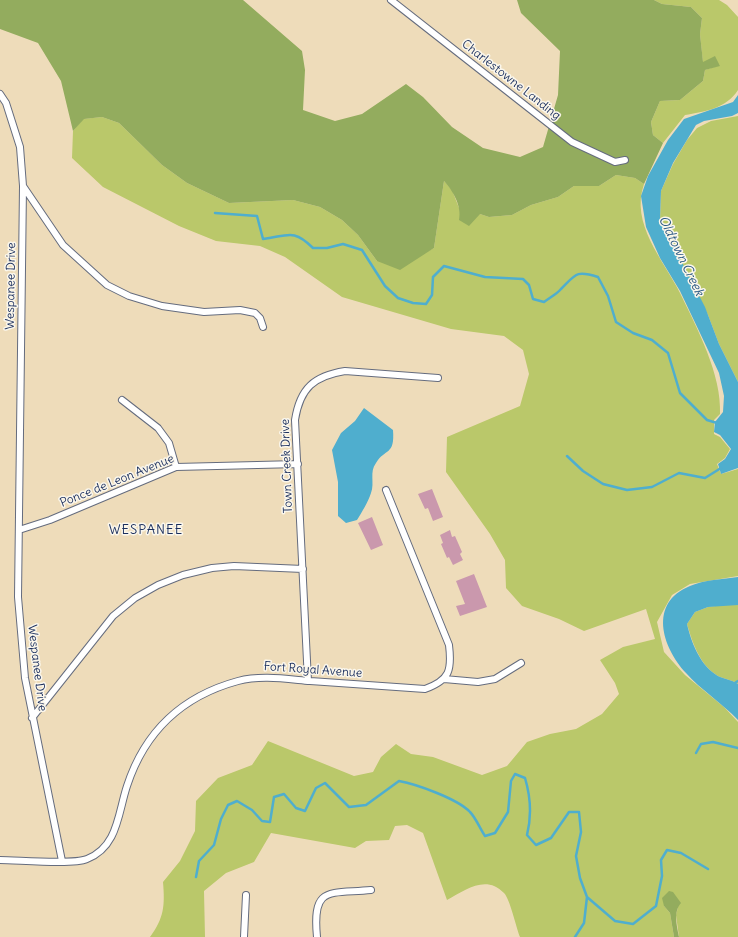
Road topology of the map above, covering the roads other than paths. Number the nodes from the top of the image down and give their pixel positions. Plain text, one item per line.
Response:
1 (391, 0) edge
2 (0, 94) edge
3 (625, 160) dead end
4 (23, 186) junction
5 (263, 327) dead end
6 (438, 378) dead end
7 (122, 400) dead end
8 (298, 464) junction
9 (176, 467) junction
10 (386, 490) dead end
11 (19, 530) junction
12 (303, 569) junction
13 (521, 663) dead end
14 (444, 679) junction
15 (308, 681) junction
16 (32, 718) junction
17 (0, 860) edge
18 (62, 861) junction
19 (371, 890) dead end
20 (246, 895) dead end
21 (244, 937) edge
22 (317, 937) edge

1 - 3 street, Charlestowne Landing
2 - 4 street, Wespanee Drive
4 - 5 street
4 - 11 street, Wespanee Drive
6 - 8 street, Town Creek Drive
7 - 9 street
8 - 9 street, Ponce de Leon Avenue
8 - 12 street, Town Creek Drive
9 - 11 street, Ponce de Leon Avenue
10 - 14 street
11 - 16 street, Wespanee Drive
12 - 15 street, Town Creek Drive
12 - 16 street
13 - 14 street
14 - 15 street, Fort Royal Avenue
15 - 18 street, Fort Royal Avenue
16 - 18 street, Wespanee Drive
17 - 18 street, Fort Royal Avenue
19 - 22 street
20 - 21 street

